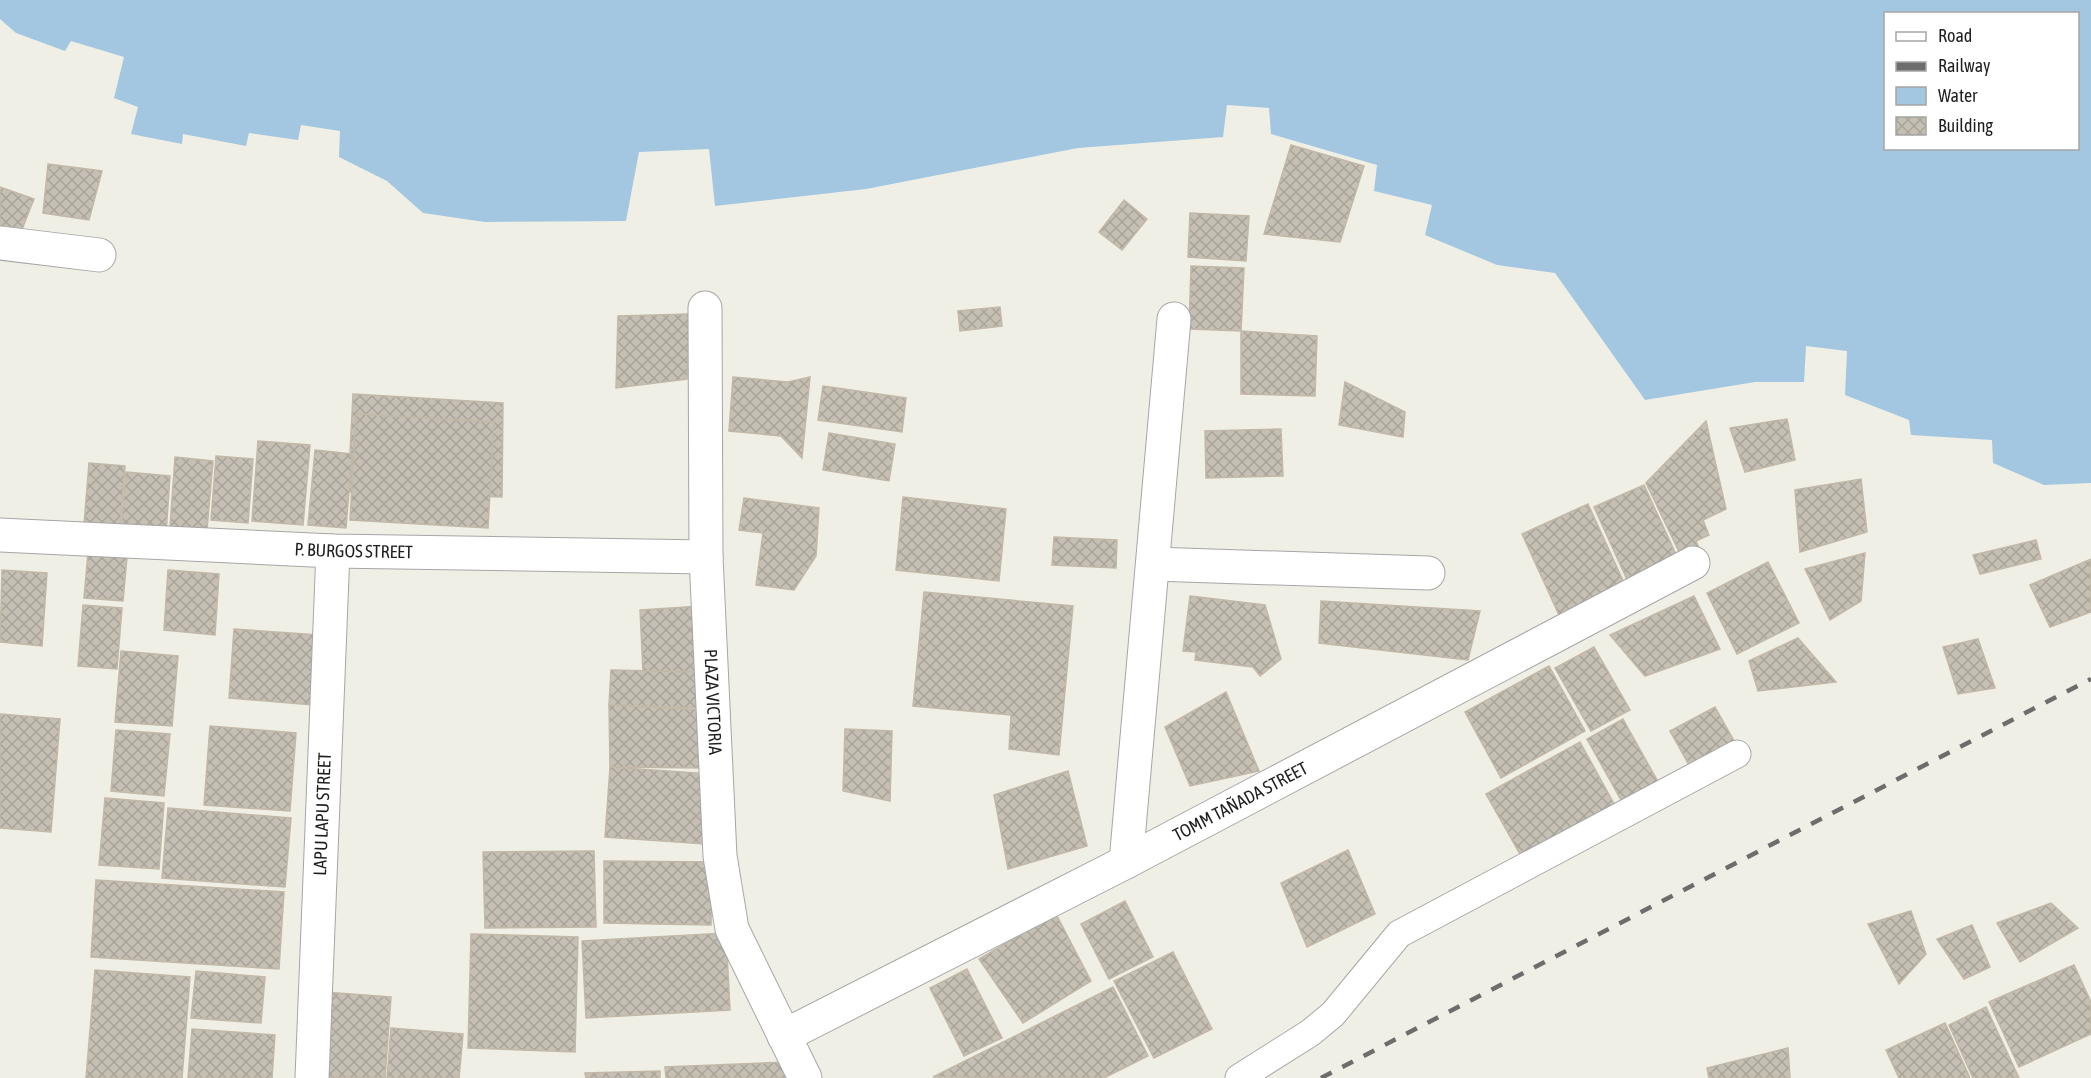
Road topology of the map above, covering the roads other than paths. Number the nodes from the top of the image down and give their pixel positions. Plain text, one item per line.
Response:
1 (0, 243) edge
2 (99, 255) dead end
3 (705, 308) dead end
4 (1174, 319) dead end
5 (0, 535) edge
6 (333, 551) junction
7 (706, 557) junction
8 (1693, 563) dead end
9 (1153, 564) junction
10 (1428, 573) dead end
11 (1737, 754) dead end
12 (1126, 862) junction
13 (784, 1036) junction
14 (312, 1078) edge
15 (806, 1078) edge
16 (1239, 1078) edge

1 - 2 street
3 - 7 street, PLAZA VICTORIA
4 - 9 street
5 - 6 street, P. BURGOS STREET
6 - 7 street, P. BURGOS STREET
6 - 14 street, LAPU LAPU STREET
7 - 13 street, PLAZA VICTORIA
8 - 12 street, TOMM TAÑADA STREET
9 - 10 street
9 - 12 street
11 - 16 lane
12 - 13 street, TOMM TAÑADA STREET
13 - 15 street, PLAZA VICTORIA

